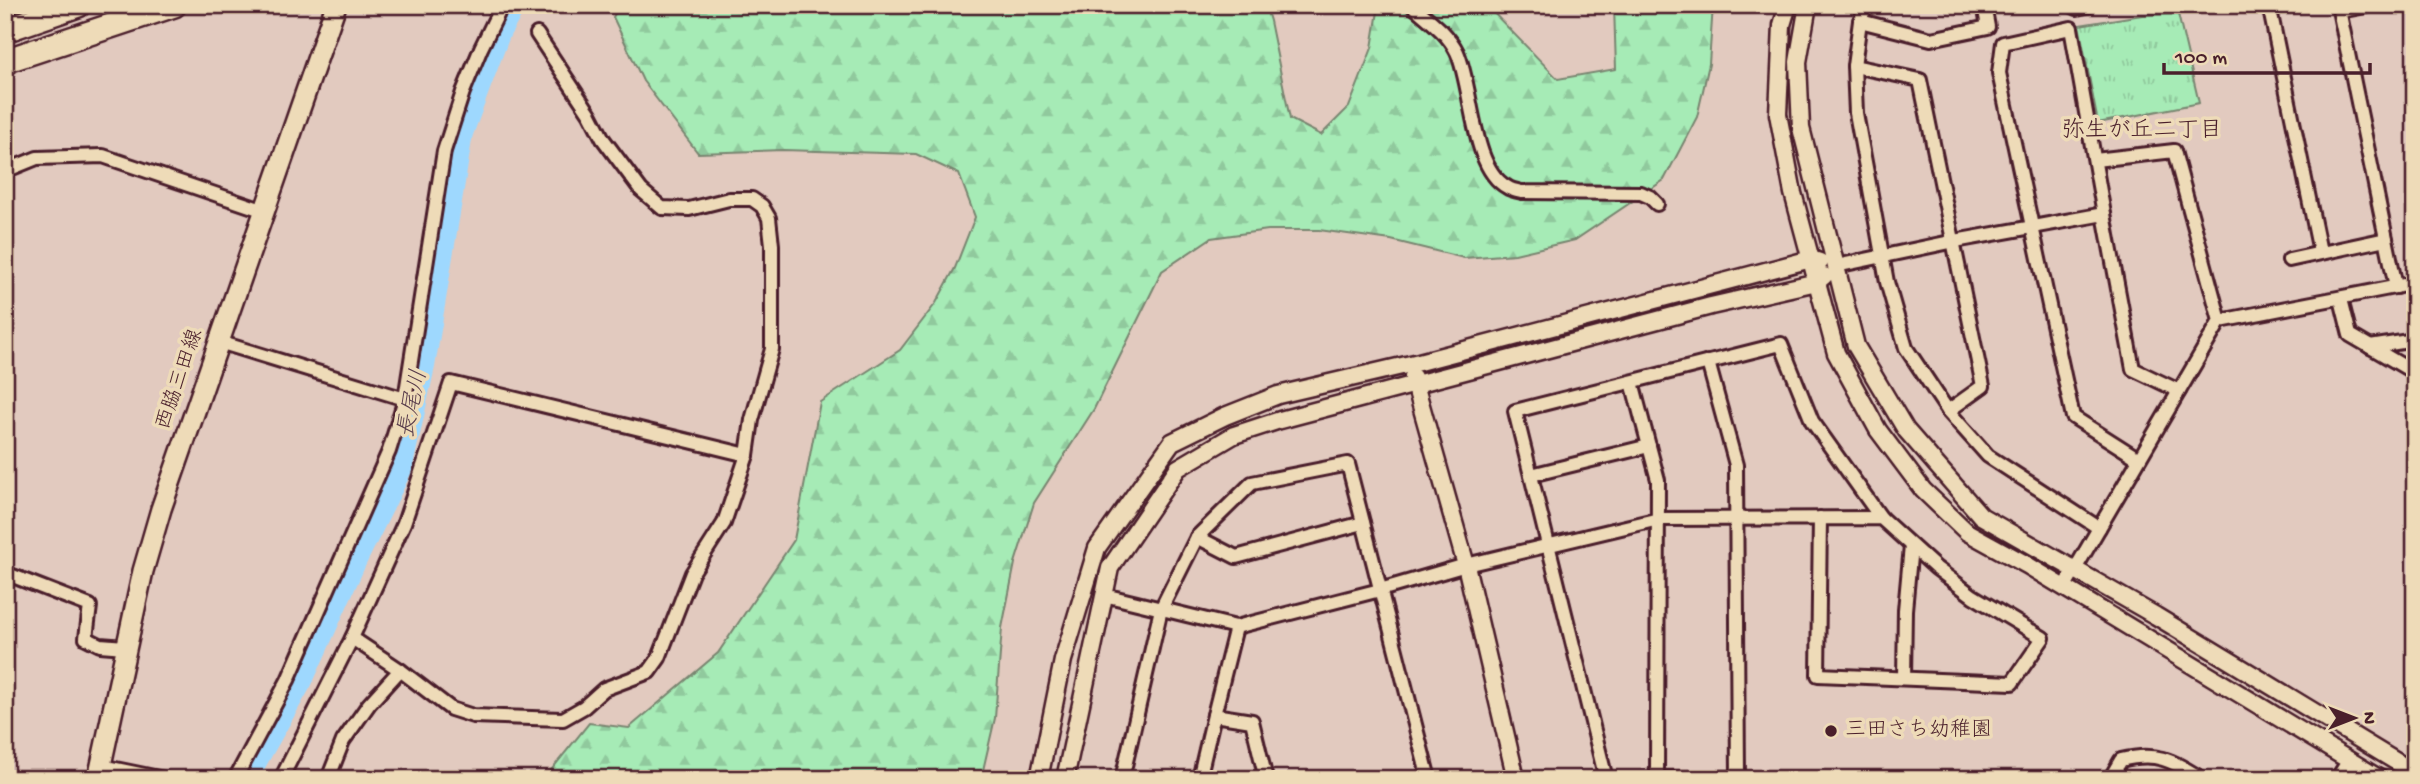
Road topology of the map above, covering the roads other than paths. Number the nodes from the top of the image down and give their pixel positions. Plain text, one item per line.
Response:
1 (78, 5) edge
2 (174, 5) edge
3 (336, 5) edge
4 (502, 5) edge
5 (1412, 5) edge
6 (1788, 5) edge
7 (1808, 5) edge
8 (1866, 5) edge
9 (1984, 5) edge
10 (2071, 5) edge
11 (2090, 5) edge
12 (2269, 5) edge
13 (2371, 5) edge
14 (2339, 8) edge
15 (1860, 21) junction
16 (5, 30) edge
17 (537, 34) dead end
18 (5, 61) edge
19 (1854, 66) junction
20 (2095, 160) junction
21 (5, 172) edge
22 (1657, 204) dead end
23 (265, 211) junction
24 (2104, 214) junction
25 (2034, 228) junction
26 (2386, 239) junction
27 (1955, 241) junction
28 (2320, 252) junction
29 (1883, 256) junction
30 (1811, 259) junction
31 (2289, 260) dead end
32 (1836, 266) junction
33 (1817, 282) junction
34 (2415, 283) edge
35 (2396, 287) junction
36 (2342, 299) junction
37 (2220, 321) junction
38 (2415, 340) edge
39 (219, 342) junction
40 (2370, 348) junction
41 (1708, 362) junction
42 (1409, 364) junction
43 (2415, 373) edge
44 (1632, 382) junction
45 (1415, 384) junction
46 (2179, 391) junction
47 (405, 398) junction
48 (1948, 411) junction
49 (1649, 446) junction
50 (747, 455) junction
51 (2139, 459) junction
52 (1531, 475) junction
53 (1738, 517) junction
54 (1881, 517) junction
55 (1821, 518) junction
56 (1659, 519) junction
57 (1363, 523) junction
58 (2099, 528) junction
59 (1197, 537) junction
60 (1547, 545) junction
61 (1912, 546) junction
62 (1466, 565) junction
63 (2079, 572) junction
64 (5, 573) edge
65 (1380, 590) junction
66 (2067, 590) junction
67 (1104, 595) junction
68 (1161, 610) junction
69 (1236, 627) junction
70 (352, 638) junction
71 (125, 647) junction
72 (400, 670) junction
73 (1904, 678) junction
74 (1214, 715) junction
75 (2349, 760) junction
76 (100, 772) edge
77 (2415, 773) edge
78 (1656, 778) edge
79 (164, 779) edge
80 (235, 779) edge
81 (281, 779) edge
82 (328, 779) edge
83 (1039, 779) edge
84 (1065, 779) edge
85 (1122, 779) edge
86 (1199, 779) edge
87 (1266, 779) edge
88 (1429, 779) edge
89 (1517, 779) edge
90 (1606, 779) edge
91 (2110, 779) edge
92 (2202, 779) edge
93 (2337, 779) edge
94 (2380, 779) edge

1 - 16 highway
2 - 18 highway
3 - 23 main road, 西脇三田線
4 - 47 street
5 - 22 street
6 - 30 street
7 - 32 street
8 - 15 street
9 - 15 street
10 - 11 street
12 - 28 street
13 - 14 street
14 - 26 street
15 - 19 street
17 - 50 street
19 - 27 street
19 - 29 street
20 - 24 street
20 - 25 street
20 - 37 street
21 - 23 street
23 - 39 main road, 西脇三田線
24 - 25 street
24 - 46 street
25 - 27 street
25 - 51 street
26 - 28 street
26 - 35 street
27 - 29 street
27 - 48 street
28 - 31 street
29 - 32 street
29 - 48 street
30 - 32 street
30 - 33 street
30 - 42 street
32 - 33 street
32 - 63 street
33 - 45 street
33 - 66 street
34 - 35 street
35 - 36 street
36 - 37 street
36 - 40 street
37 - 46 street
38 - 40 street
39 - 47 street
39 - 71 main road, 西脇三田線
40 - 43 street
41 - 44 street
41 - 53 street
41 - 54 street
42 - 45 street
42 - 83 street
44 - 49 street
44 - 52 street
45 - 62 street
45 - 67 street
46 - 51 street
47 - 80 street
48 - 58 street
49 - 52 street
49 - 56 street
50 - 70 street
50 - 72 street
51 - 58 street
52 - 60 street
53 - 55 street
53 - 56 street
53 - 78 street
54 - 55 street
54 - 61 street
55 - 73 street
56 - 60 street
56 - 78 street
57 - 59 street
57 - 59 street
57 - 65 street
58 - 63 street
59 - 68 street
60 - 62 street
60 - 90 street
61 - 73 street
61 - 73 street
62 - 65 street
62 - 89 street
63 - 66 street
63 - 77 street
64 - 71 street
65 - 69 street
65 - 88 street
66 - 75 street
67 - 68 street
67 - 84 street
68 - 69 street
68 - 85 street
69 - 74 street
70 - 72 street
70 - 81 street
71 - 76 main road, 西脇三田線
72 - 82 street
74 - 86 street
74 - 87 street
75 - 93 street
75 - 94 street
76 - 79 street
91 - 92 street

